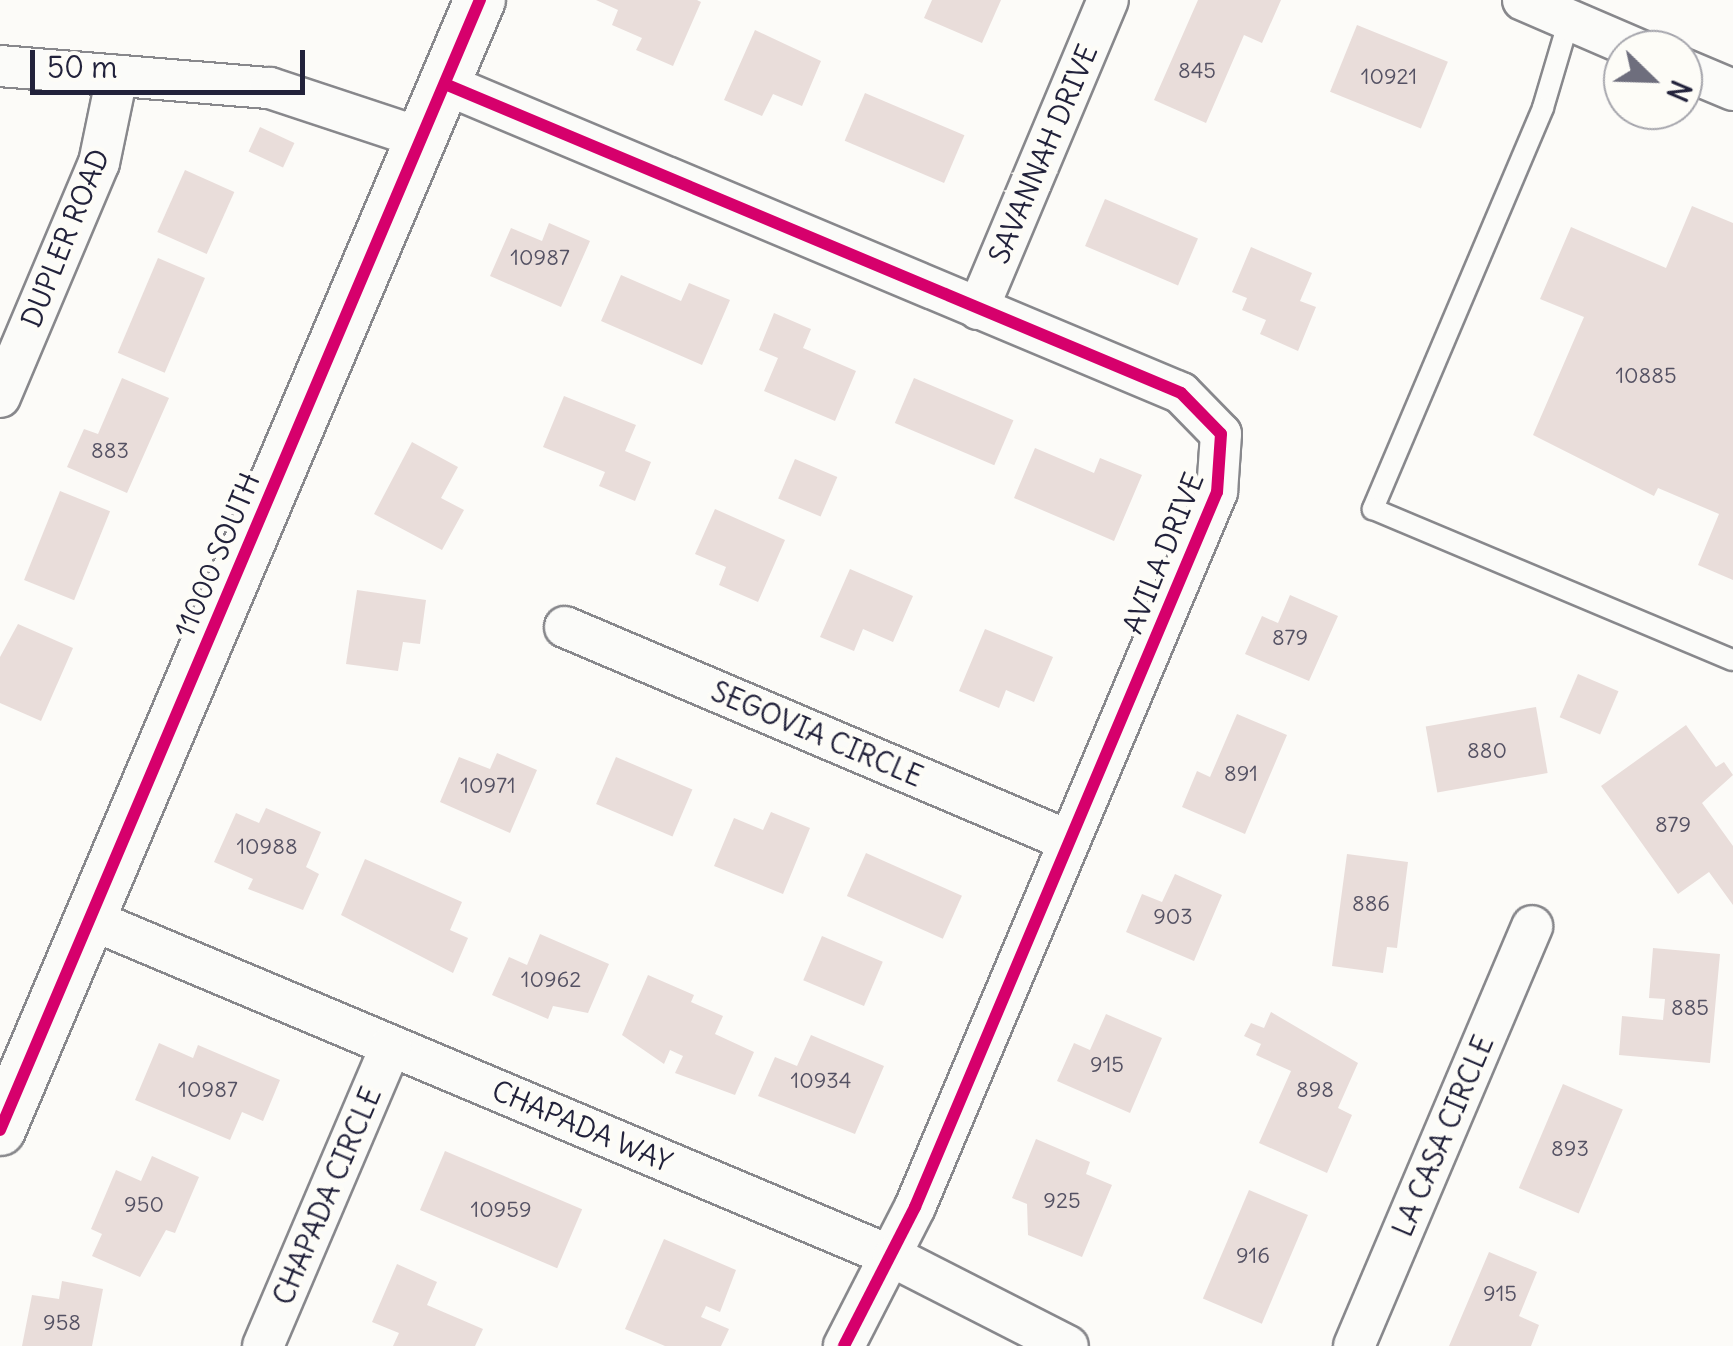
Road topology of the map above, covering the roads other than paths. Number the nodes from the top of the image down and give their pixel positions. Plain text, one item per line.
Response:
1 (480, 0) edge
2 (1108, 0) edge
3 (1523, 0) edge
4 (1569, 20) junction
5 (1603, 35) edge
6 (0, 66) edge
7 (117, 76) junction
8 (1703, 77) edge
9 (444, 84) junction
10 (1733, 90) edge
11 (422, 138) junction
12 (978, 308) junction
13 (0, 397) edge
14 (566, 627) dead end
15 (1733, 660) edge
16 (1069, 842) junction
17 (90, 919) junction
18 (1532, 926) dead end
19 (391, 1046) junction
20 (0, 1130) edge
21 (893, 1257) junction
22 (264, 1346) edge
23 (844, 1346) edge
24 (1068, 1346) edge
25 (1354, 1346) edge

1 - 9 street, 11000 SOUTH
2 - 12 street, SAVANNAH DRIVE
3 - 4 street
4 - 5 street
4 - 15 lane
6 - 7 street
7 - 11 street
7 - 13 street, DUPLER ROAD
8 - 10 street
9 - 11 street, 11000 SOUTH
9 - 12 street, AVILA DRIVE
11 - 17 street, 11000 SOUTH
12 - 16 street, AVILA DRIVE
14 - 16 street, SEGOVIA CIRCLE
16 - 21 street, AVILA DRIVE
17 - 19 street, CHAPADA WAY
17 - 20 street, 11000 SOUTH
18 - 25 street, LA CASA CIRCLE
19 - 21 street, CHAPADA WAY
19 - 22 street, CHAPADA CIRCLE
21 - 23 street, AVILA DRIVE
21 - 24 street, CHAPADA WAY

